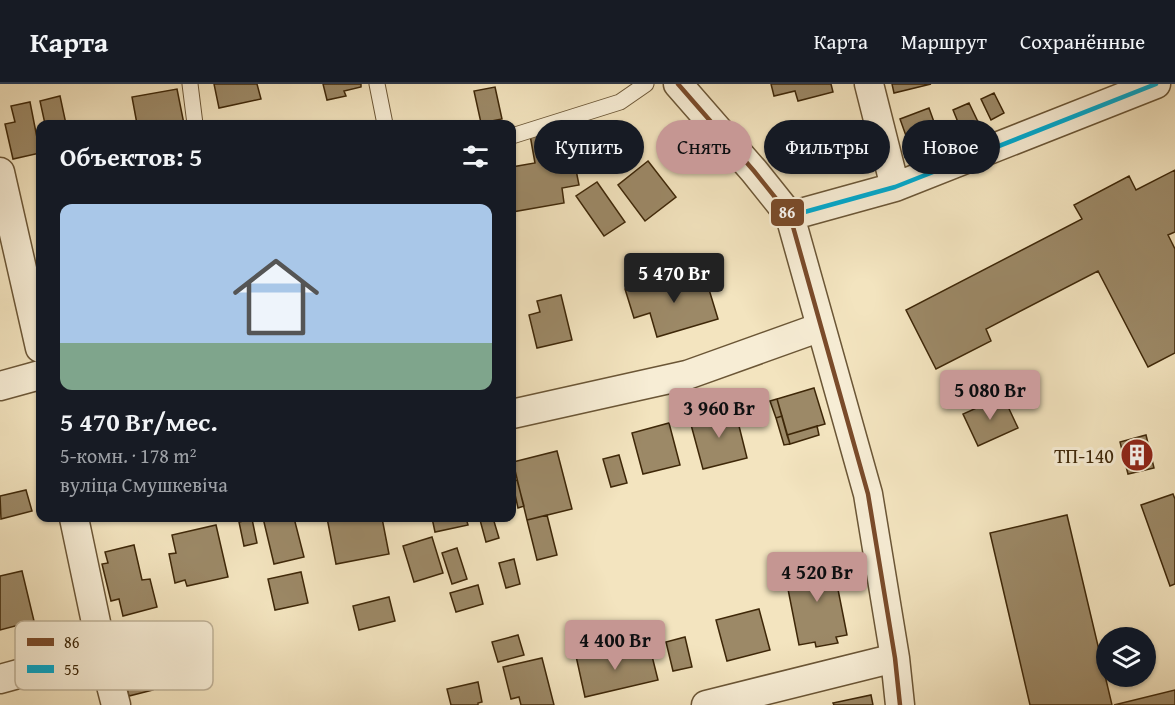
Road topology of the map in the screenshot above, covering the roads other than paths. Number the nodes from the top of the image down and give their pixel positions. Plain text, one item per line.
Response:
1 (190, 84) edge
2 (377, 84) edge
3 (646, 84) edge
4 (678, 84) edge
5 (869, 84) edge
6 (1156, 84) edge
7 (194, 120) edge
8 (383, 120) edge
9 (516, 135) edge
10 (0, 172) edge
11 (895, 187) junction
12 (790, 216) junction
13 (821, 327) junction
14 (36, 330) edge
15 (36, 376) edge
16 (0, 386) edge
17 (516, 413) edge
18 (75, 522) edge
19 (96, 621) edge
20 (895, 658) junction
21 (15, 675) edge
22 (0, 679) edge
23 (112, 690) edge
24 (116, 705) edge
25 (706, 705) edge
26 (900, 705) edge

1 - 7 lane
2 - 8 lane
3 - 9 lane
4 - 12 street
5 - 11 street
6 - 11 street
10 - 14 street
11 - 12 street
12 - 13 street
13 - 17 street
13 - 20 street
15 - 16 street
18 - 19 street
20 - 25 street
20 - 26 street
21 - 22 street
23 - 24 street

